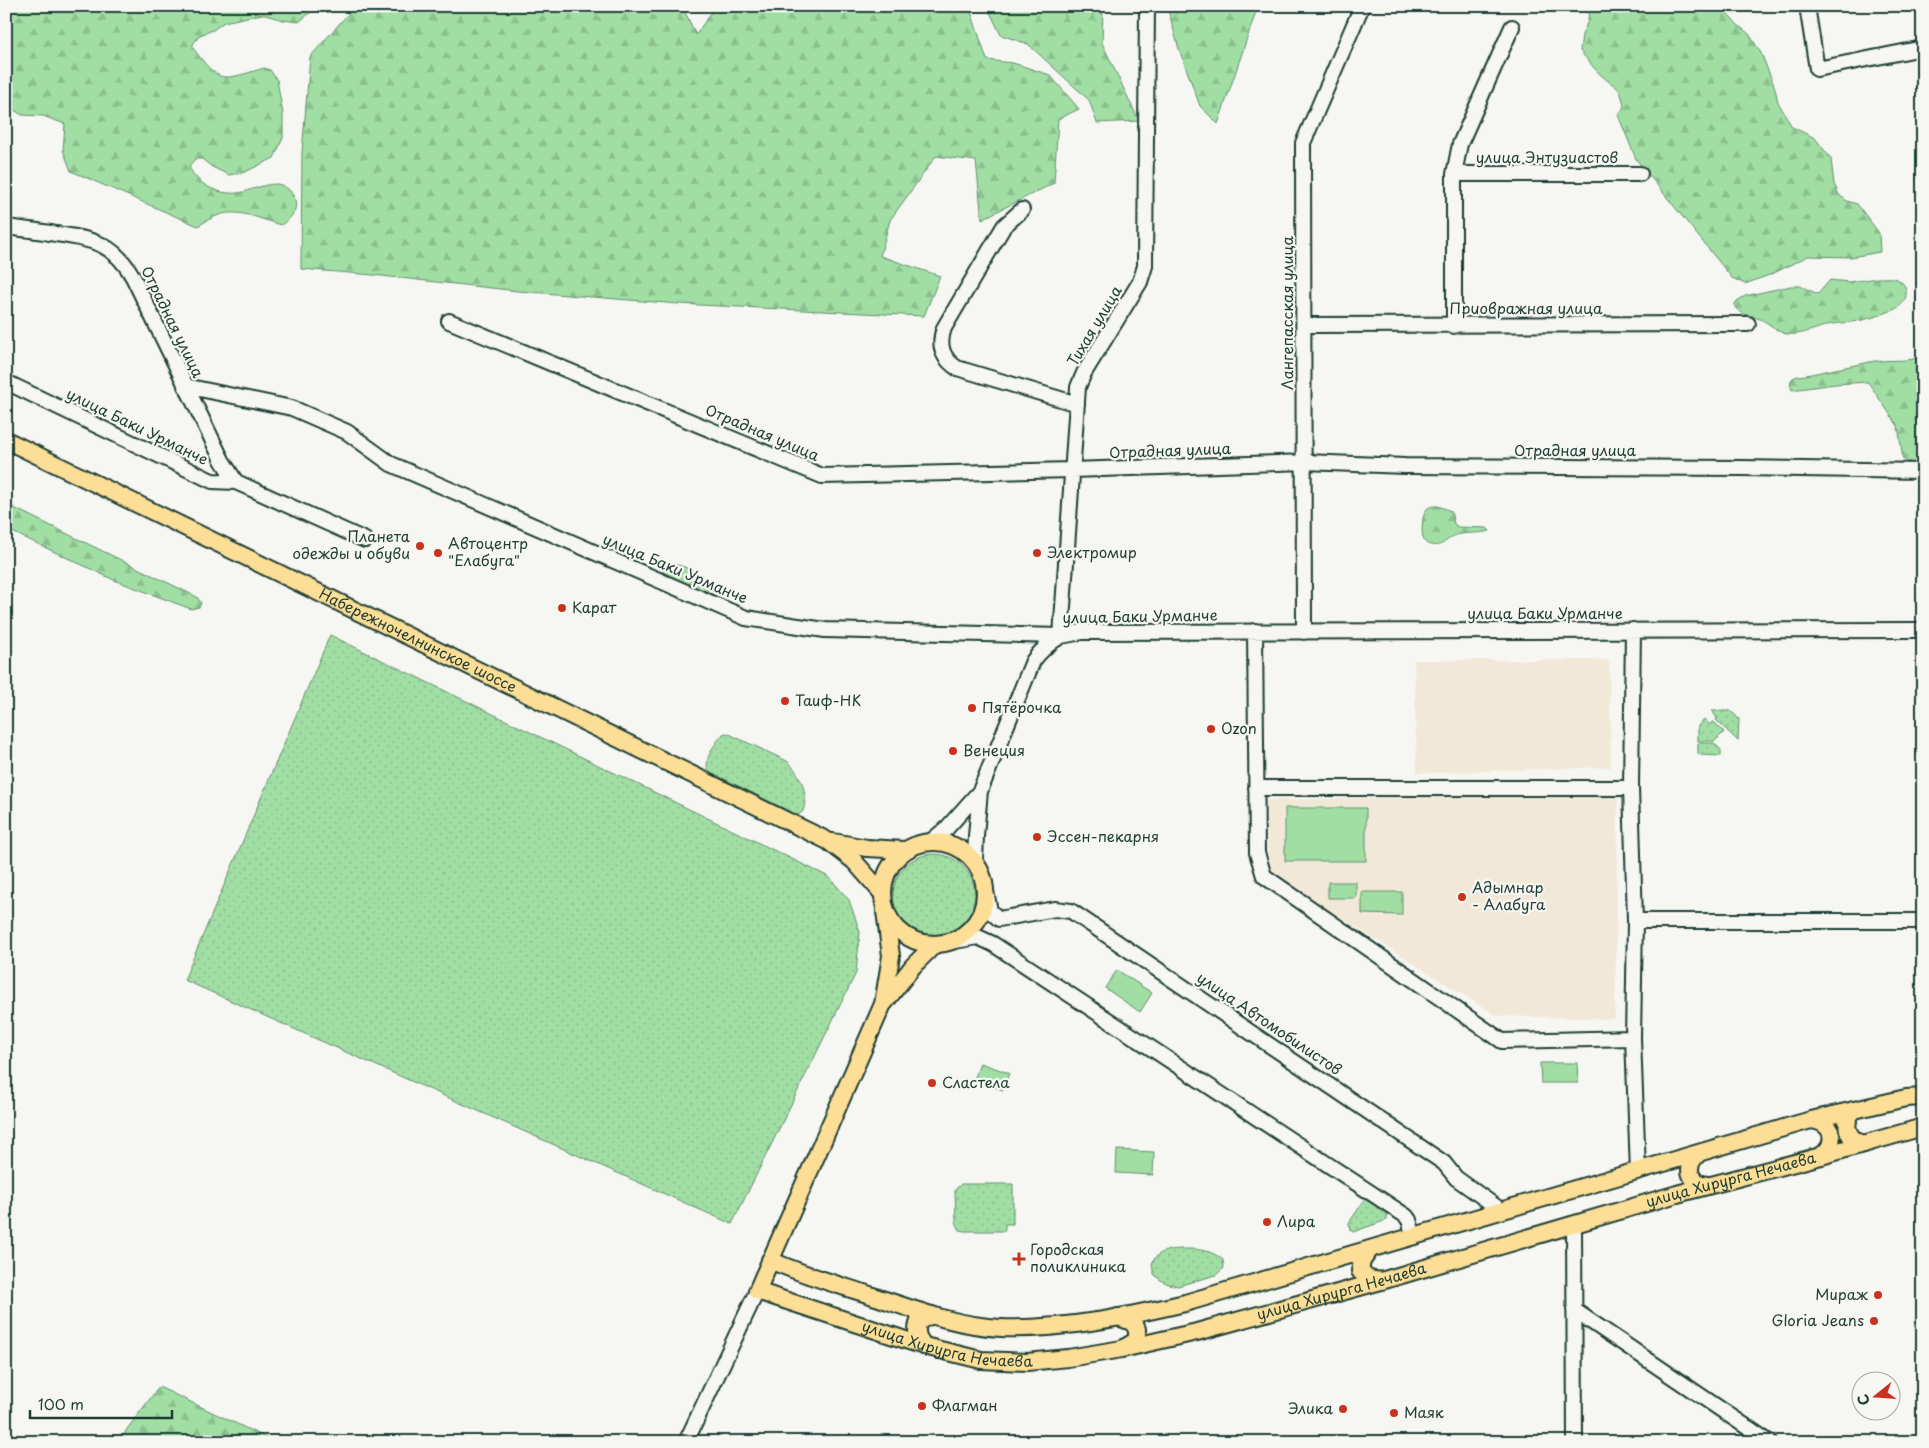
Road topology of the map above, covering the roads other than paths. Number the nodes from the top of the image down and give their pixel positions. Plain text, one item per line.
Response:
1 (1147, 6) edge
2 (1362, 6) edge
3 (1807, 6) edge
4 (1512, 26) dead end
5 (1923, 48) edge
6 (1454, 174) junction
7 (1640, 174) dead end
8 (1022, 210) dead end
9 (6, 227) edge
10 (449, 321) dead end
11 (1748, 324) dead end
12 (1304, 325) junction
13 (1454, 326) junction
14 (6, 382) edge
15 (185, 386) junction
16 (1077, 404) junction
17 (6, 440) edge
18 (1305, 462) junction
19 (1072, 470) junction
20 (1923, 471) edge
21 (236, 482) junction
22 (365, 540) dead end
23 (1632, 630) junction
24 (1923, 630) edge
25 (1255, 631) junction
26 (1304, 632) junction
27 (1061, 636) junction
28 (1256, 788) junction
29 (1631, 788) junction
30 (980, 791) junction
31 (828, 841) junction
32 (930, 842) junction
33 (905, 850) junction
34 (975, 862) junction
35 (985, 886) junction
36 (882, 893) junction
37 (885, 911) junction
38 (1001, 919) junction
39 (1635, 921) junction
40 (1923, 921) edge
41 (955, 941) junction
42 (993, 944) junction
43 (934, 945) junction
44 (883, 1004) junction
45 (1633, 1038) junction
46 (1923, 1097) edge
47 (1854, 1110) junction
48 (1811, 1120) junction
49 (1923, 1127) edge
50 (1864, 1144) junction
51 (1697, 1155) junction
52 (1821, 1156) junction
53 (1638, 1171) junction
54 (1708, 1186) junction
55 (1502, 1211) junction
56 (1574, 1224) junction
57 (1414, 1237) junction
58 (1369, 1251) junction
59 (770, 1260) junction
60 (1381, 1281) junction
61 (757, 1291) junction
62 (1574, 1310) junction
63 (932, 1315) junction
64 (1118, 1317) junction
65 (924, 1346) junction
66 (1122, 1349) junction
67 (686, 1442) edge
68 (1575, 1442) edge
69 (1769, 1442) edge

1 - 16 street, Тихая улица
2 - 12 street, Лангепасская улица
3 - 5 street
4 - 6 street, улица Энтузиастов
6 - 7 street, улица Энтузиастов
6 - 13 street, улица Энтузиастов
8 - 16 street
9 - 15 street, Отрадная улица
10 - 19 street, Отрадная улица
11 - 13 street, Приовражная улица
12 - 13 street, Приовражная улица
12 - 18 street, Лангепасская улица
14 - 21 street, улица Баки Урманче
15 - 21 street, Отрадная улица
15 - 27 street, улица Баки Урманче
16 - 19 street, Тихая улица
17 - 31 main road, Набережночелнинское шоссе
18 - 19 street, Отрадная улица
18 - 20 street, Отрадная улица
18 - 26 street, Лангепасская улица
19 - 27 street, Тихая улица
21 - 22 street, улица Баки Урманче
23 - 24 street, улица Баки Урманче
23 - 26 street, улица Баки Урманче
23 - 29 street
25 - 26 street, улица Баки Урманче
25 - 27 street, улица Баки Урманче
25 - 28 street
27 - 30 street
28 - 29 street
28 - 45 street
29 - 39 street
30 - 32 street
30 - 34 street
31 - 33 main road, Набережночелнинское шоссе
31 - 36 main road, Набережночелнинское шоссе
32 - 33 main road
32 - 34 main road
33 - 36 main road
34 - 35 main road
35 - 38 street
35 - 41 main road
36 - 37 main road
37 - 43 main road
37 - 44 main road
38 - 42 street
38 - 55 street, улица Автомобилистов
39 - 40 street
39 - 45 street
41 - 42 street
41 - 43 main road
42 - 57 street
43 - 44 main road
44 - 59 main road
45 - 53 street
46 - 47 main road, улица Хирурга Нечаева
47 - 48 main road, улица Хирурга Нечаева
47 - 50 main road
48 - 51 main road, улица Хирурга Нечаева
48 - 52 main road
49 - 50 main road, улица Хирурга Нечаева
50 - 52 main road, улица Хирурга Нечаева
51 - 53 main road, улица Хирурга Нечаева
51 - 54 main road
52 - 54 main road, улица Хирурга Нечаева
53 - 55 main road, улица Хирурга Нечаева
54 - 56 main road, улица Хирурга Нечаева
55 - 57 main road, улица Хирурга Нечаева
56 - 60 main road, улица Хирурга Нечаева
56 - 62 street
57 - 58 main road, улица Хирурга Нечаева
58 - 60 main road
58 - 64 main road, улица Хирурга Нечаева
59 - 61 main road
59 - 63 main road, улица Хирурга Нечаева
60 - 66 main road, улица Хирурга Нечаева
61 - 65 main road, улица Хирурга Нечаева
61 - 67 street
62 - 68 street
62 - 69 street
63 - 64 main road, улица Хирурга Нечаева
63 - 65 main road
64 - 66 main road
65 - 66 main road, улица Хирурга Нечаева

